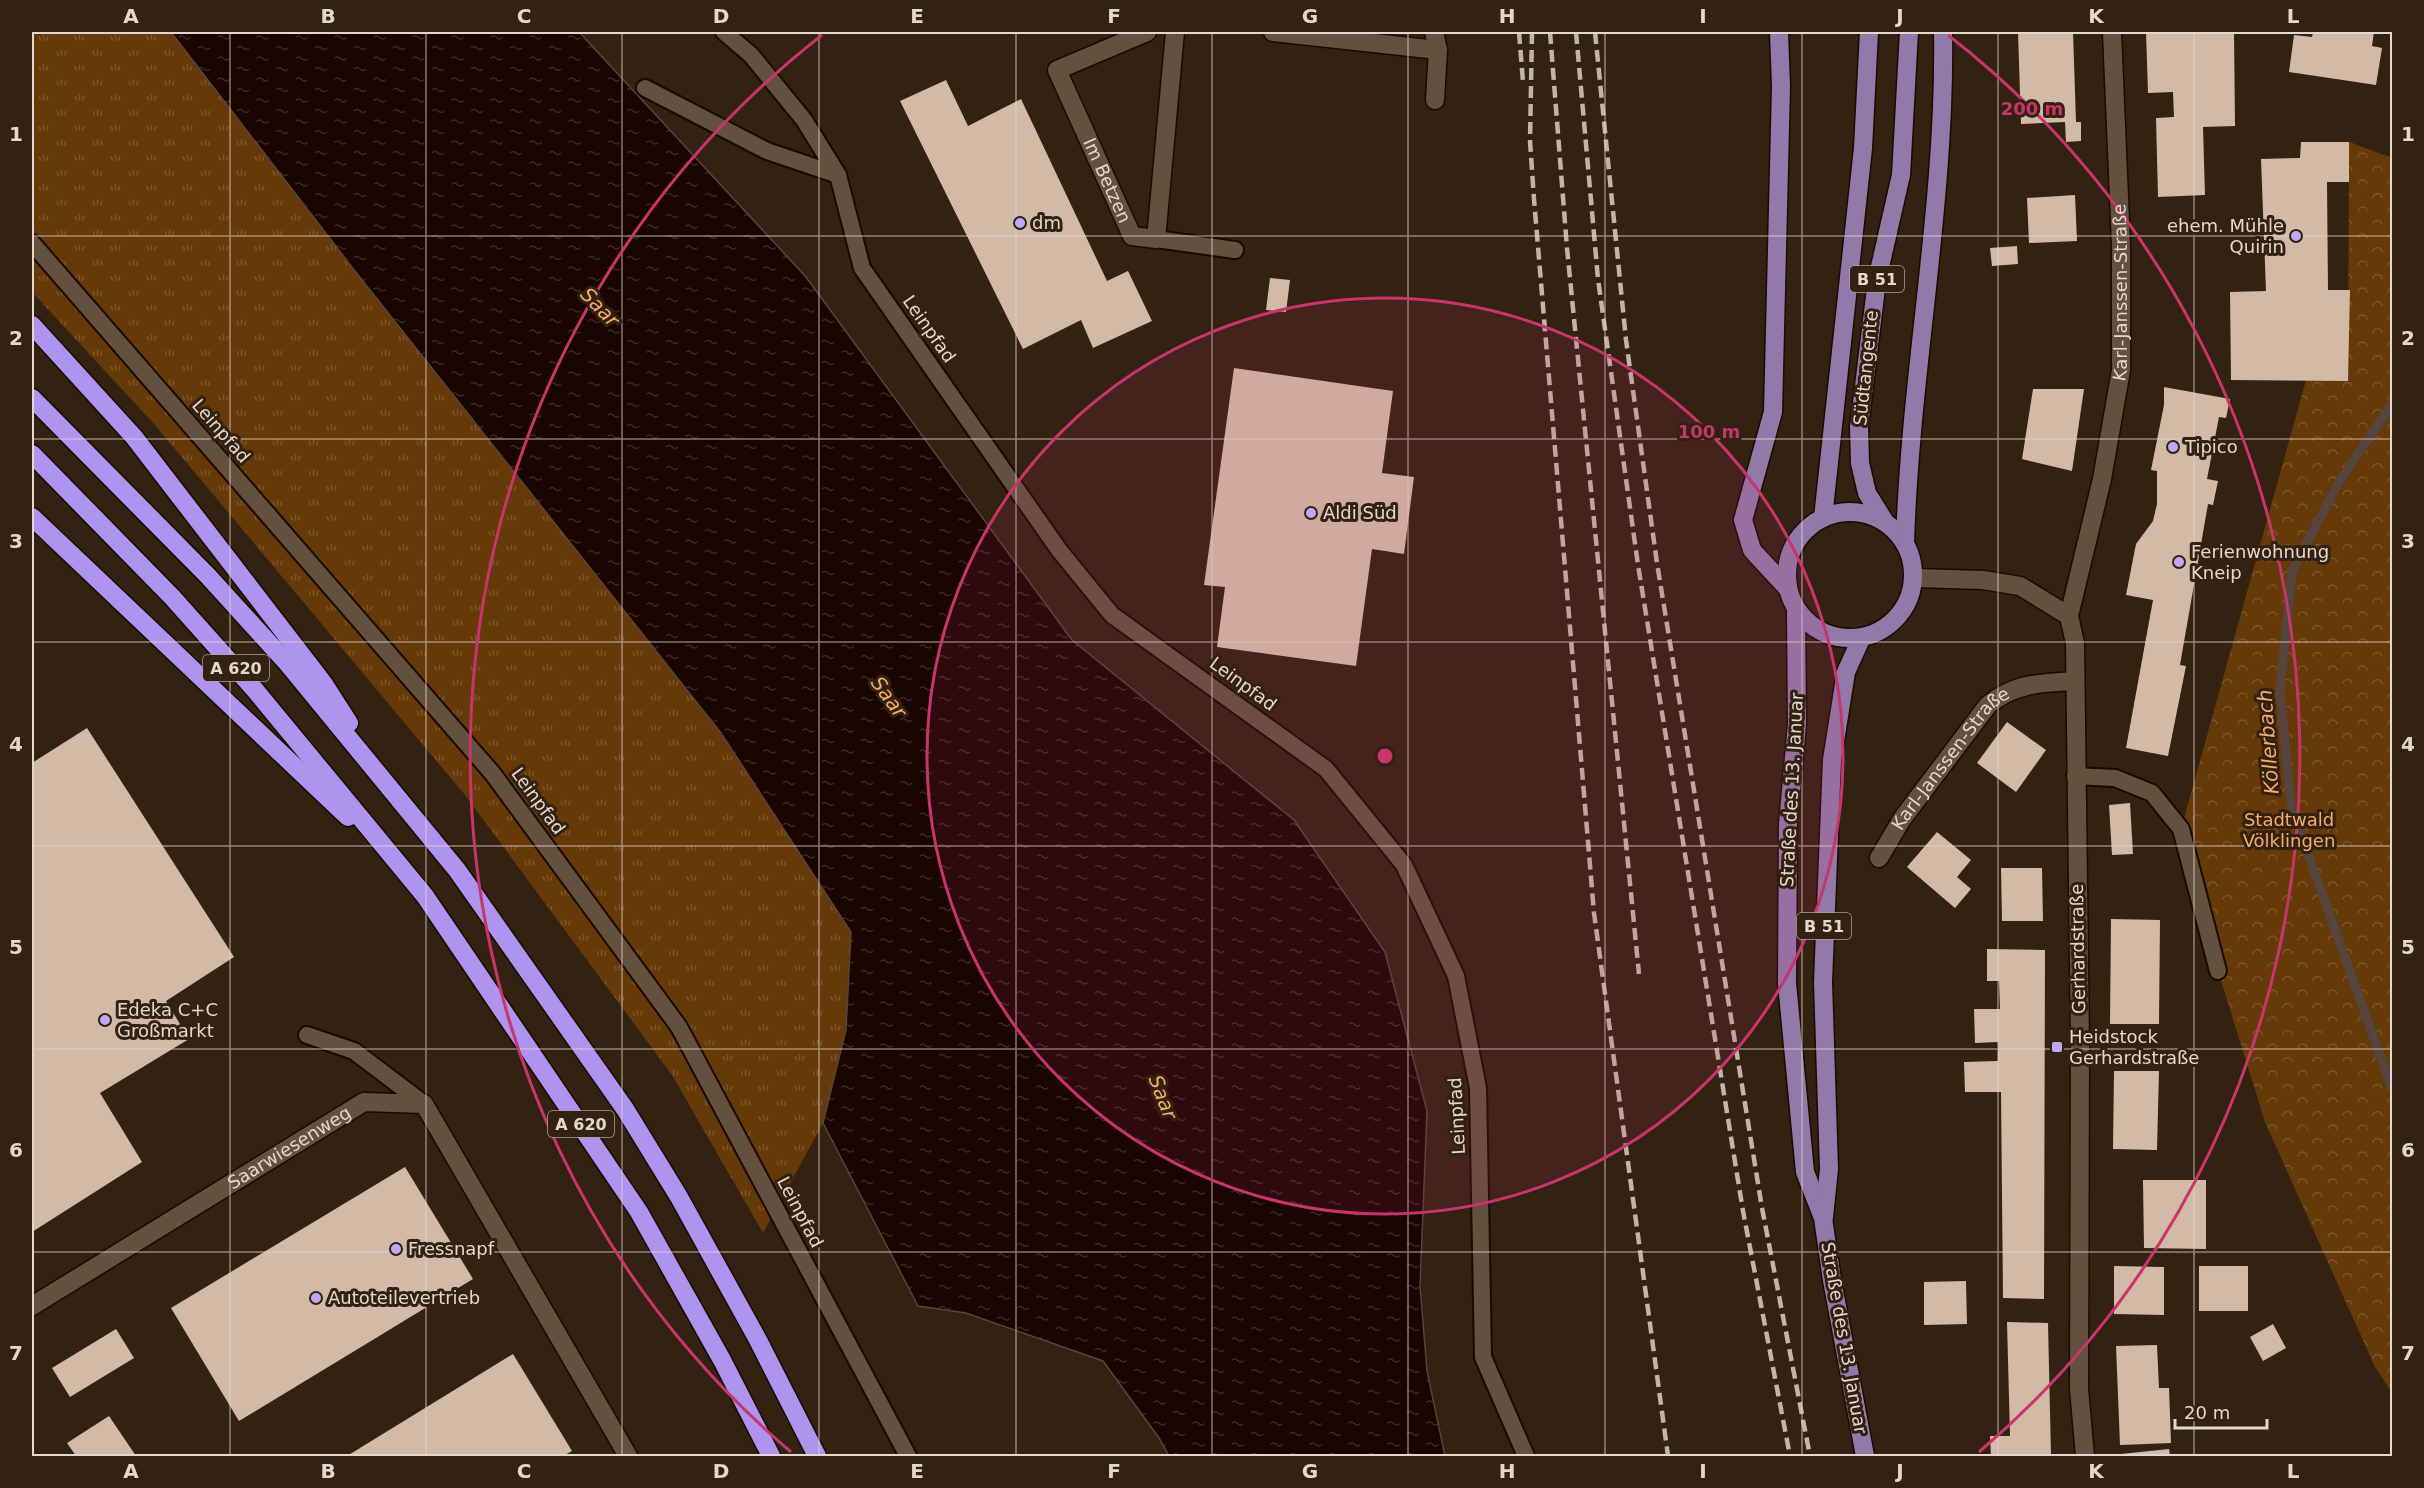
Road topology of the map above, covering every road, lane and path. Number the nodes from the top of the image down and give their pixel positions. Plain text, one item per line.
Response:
1 (724, 32) edge
2 (1147, 32) edge
3 (1175, 32) edge
4 (1273, 32) edge
5 (1434, 32) edge
6 (1779, 32) edge
7 (1869, 32) edge
8 (1909, 32) edge
9 (1943, 32) edge
10 (2112, 32) edge
11 (1438, 50) junction
12 (645, 88) dead end
13 (1435, 100) dead end
14 (838, 175) junction
15 (1156, 238) junction
16 (32, 243) edge
17 (1235, 249) dead end
18 (32, 325) edge
19 (32, 398) edge
20 (32, 454) edge
21 (32, 517) edge
22 (1822, 518) junction
23 (1885, 522) junction
24 (1905, 544) junction
25 (2086, 551) joint
26 (1914, 578) junction
27 (1788, 589) junction
28 (1796, 610) junction
29 (2069, 616) junction
30 (1861, 639) junction
31 (2075, 681) junction
32 (2075, 776) junction
33 (393, 790) junction
34 (1879, 858) dead end
35 (424, 896) junction
36 (2218, 971) dead end
37 (307, 1035) dead end
38 (424, 1104) junction
39 (1823, 1218) junction
40 (32, 1306) edge
41 (628, 1456) edge
42 (771, 1456) edge
43 (817, 1456) edge
44 (908, 1456) edge
45 (1526, 1456) edge
46 (1865, 1456) edge
47 (2085, 1456) edge

1 - 14 lane, Leinpfad
2 - 15 street, Im Betzen
3 - 15 street, Im Betzen
4 - 11 street
5 - 11 street
6 - 27 main road
7 - 22 main road, Südtangente / B 51
8 - 23 main road, Südtangente / B 51
9 - 24 main road
10 - 25 street, Karl-Janssen-Straße
11 - 13 street
12 - 14 lane
14 - 45 lane, Leinpfad
15 - 17 lane
16 - 44 lane, Leinpfad
18 - 33 highway
19 - 33 highway, A 620
20 - 35 highway, A 620
21 - 35 highway
22 - 23 main road
22 - 27 main road
23 - 24 main road
24 - 26 main road
25 - 29 street, Gerhardstraße
26 - 29 street
26 - 30 main road
27 - 28 main road
28 - 30 main road
28 - 39 main road, Straße des 13. Januar
29 - 31 street, Gerhardstraße
30 - 39 main road, Straße des 13. Januar / B 51
31 - 32 street, Gerhardstraße
31 - 34 street, Karl-Janssen-Straße
32 - 36 lane
32 - 47 street, Gerhardstraße
33 - 43 highway, A 620
35 - 42 highway, A 620
37 - 38 lane
38 - 40 street, Saarwiesenweg
38 - 41 street
39 - 46 main road, Straße des 13. Januar

